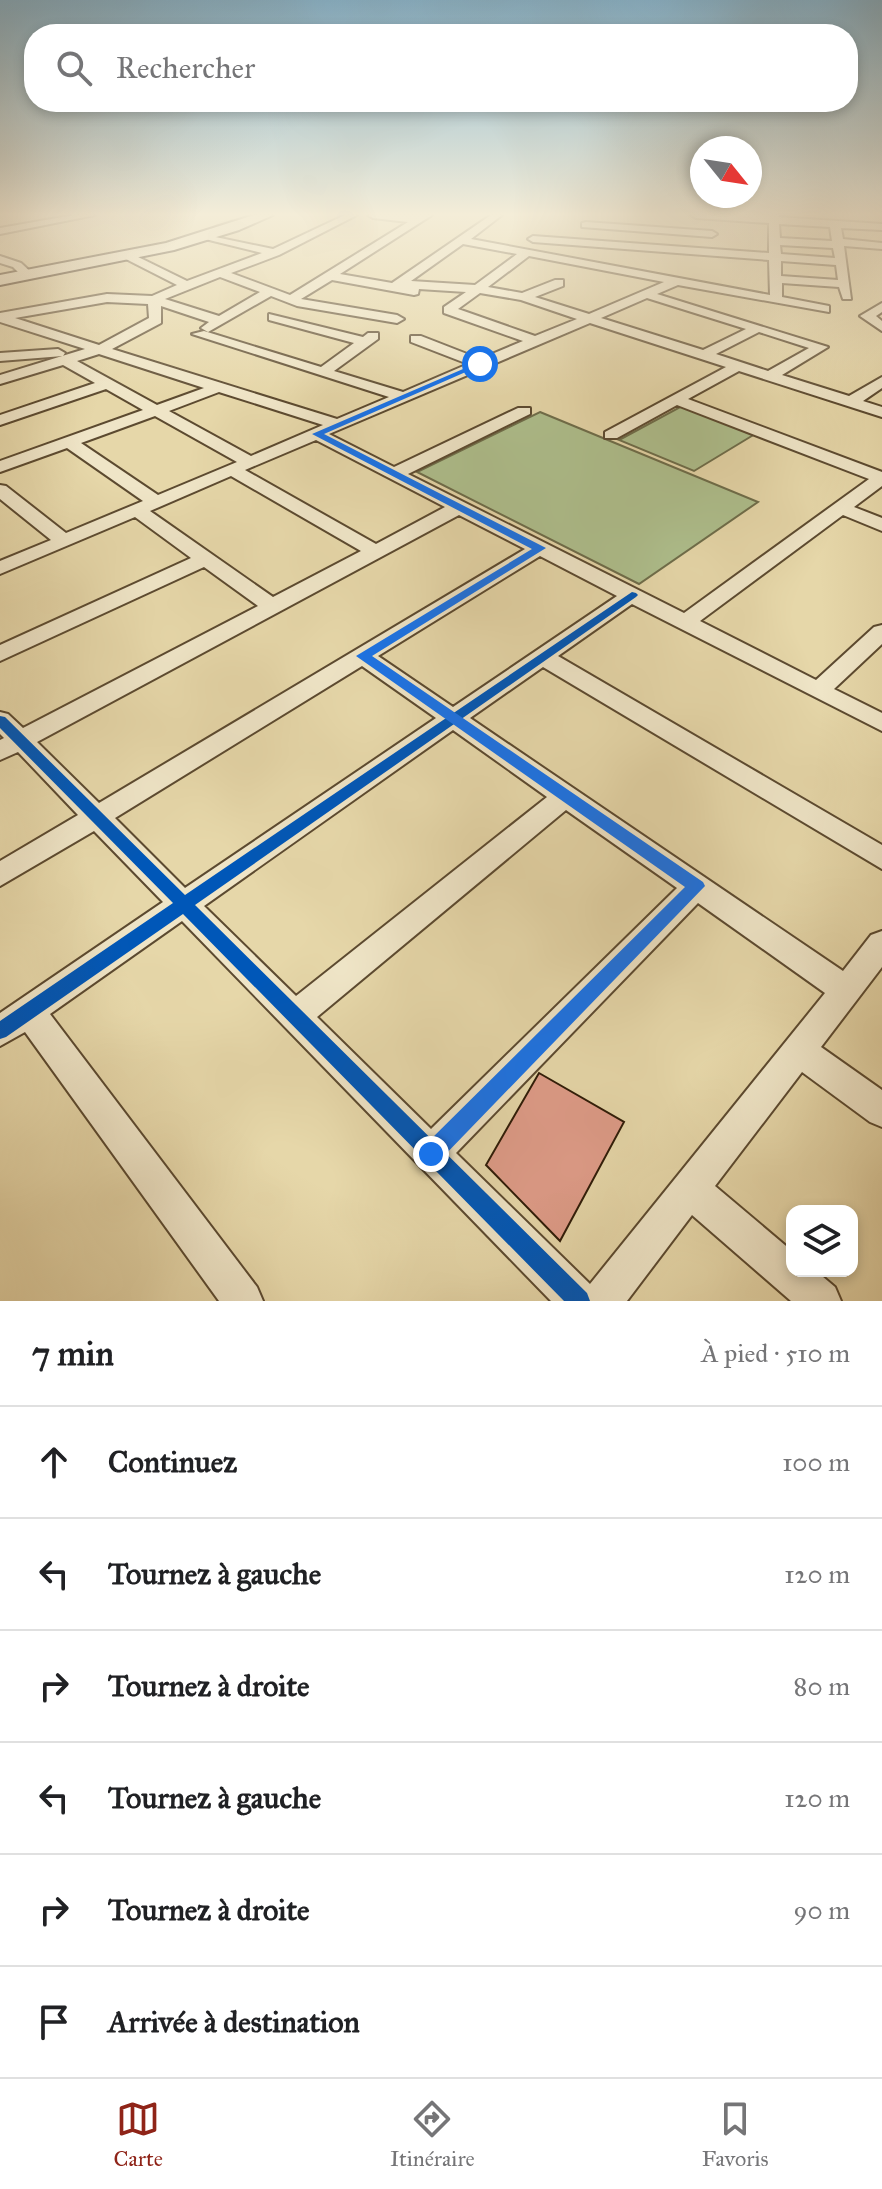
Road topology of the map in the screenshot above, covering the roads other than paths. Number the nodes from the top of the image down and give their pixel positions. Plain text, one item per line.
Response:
1 (24, 276) edge
2 (168, 276) edge
3 (210, 276) edge
4 (227, 276) edge
5 (330, 276) joint
6 (412, 276) edge
7 (497, 276) edge
8 (649, 276) edge
9 (691, 276) edge
10 (719, 276) edge
11 (775, 276) edge
12 (843, 276) edge
13 (775, 279) junction
14 (0, 280) edge
15 (677, 281) junction
16 (183, 283) junction
17 (559, 283) dead end
18 (398, 286) junction
19 (480, 289) junction
20 (269, 292) junction
21 (645, 294) junction
22 (754, 296) junction
23 (523, 297) junction
24 (154, 300) junction
25 (463, 300) junction
26 (776, 300) junction
27 (294, 301) junction
28 (882, 307) edge
29 (712, 314) junction
30 (0, 318) edge
31 (589, 318) junction
32 (220, 321) junction
33 (882, 327) edge
34 (757, 328) junction
35 (779, 335) junction
36 (416, 339) dead end
37 (536, 341) junction
38 (365, 342) junction
39 (96, 350) junction
40 (704, 355) junction
41 (0, 357) edge
42 (64, 360) junction
43 (480, 364) junction
44 (738, 366) junction
45 (325, 371) junction
46 (770, 376) junction
47 (882, 381) edge
48 (106, 384) junction
49 (220, 387) junction
50 (15, 392) edge
51 (404, 397) junction
52 (677, 400) junction
53 (851, 402) junction
54 (156, 410) junction
55 (524, 411) dead end
56 (882, 412) edge
57 (0, 420) edge
58 (338, 425) junction
59 (316, 434) junction
60 (611, 435) dead end
61 (68, 442) junction
62 (250, 462) junction
63 (0, 467) edge
64 (232, 470) junction
65 (394, 474) junction
66 (882, 478) edge
67 (0, 490) edge
68 (157, 502) junction
69 (460, 507) junction
70 (842, 508) junction
71 (137, 510) junction
72 (882, 525) edge
73 (64, 541) junction
74 (540, 548) junction
75 (376, 552) junction
76 (205, 559) junction
77 (0, 568) edge
78 (632, 595) junction
79 (273, 607) junction
80 (685, 622) junction
81 (882, 632) edge
82 (0, 654) edge
83 (363, 656) junction
84 (543, 657) junction
85 (818, 691) junction
86 (454, 718) junction
87 (882, 723) edge
88 (7, 737) edge
89 (566, 796) junction
90 (96, 817) junction
91 (882, 858) edge
92 (0, 875) edge
93 (697, 886) junction
94 (184, 904) junction
95 (882, 944) edge
96 (846, 990) junction
97 (29, 1011) junction
98 (294, 1016) junction
99 (0, 1031) edge
100 (799, 1050) junction
101 (882, 1110) edge
102 (431, 1154) junction
103 (690, 1189) junction
104 (243, 1301) edge
105 (579, 1301) edge
106 (602, 1301) edge
107 (821, 1301) edge

1 - 14 street
2 - 16 street
3 - 16 street
4 - 20 street
5 - 18 street
5 - 27 street
6 - 18 street
7 - 19 street
8 - 15 street
9 - 15 street
10 - 22 street
11 - 13 street
12 - 13 street
13 - 26 street
15 - 21 street
16 - 24 street
17 - 23 street
18 - 19 street
18 - 25 street
19 - 23 street
19 - 25 street
20 - 27 street
20 - 32 street
21 - 29 street
21 - 31 street
22 - 26 street
22 - 29 street
23 - 31 street
24 - 30 street
24 - 32 street
24 - 39 street
25 - 37 street
26 - 35 street
27 - 38 street
27 - 38 street
28 - 33 street
29 - 34 street
30 - 39 street
31 - 37 street
31 - 40 street
32 - 45 street
34 - 35 street
34 - 40 street
35 - 46 street
36 - 43 street
37 - 43 street
38 - 45 street
39 - 41 street
39 - 42 street
39 - 49 street
40 - 44 street
42 - 48 street
42 - 50 street
43 - 51 street
44 - 46 street
44 - 52 street
45 - 51 street
46 - 53 street
47 - 53 street
48 - 50 street
48 - 54 street
49 - 54 street
49 - 58 street
50 - 57 street
51 - 58 street
52 - 60 street
52 - 66 street
53 - 56 street
54 - 61 street
54 - 62 street
55 - 65 street
58 - 59 street
59 - 62 street
59 - 65 street
61 - 63 street
61 - 68 street
62 - 64 street
64 - 68 street
64 - 75 street
65 - 69 street
66 - 70 street
67 - 73 street
68 - 71 street
69 - 74 street
69 - 75 street
70 - 72 street
70 - 80 street
71 - 73 street
71 - 76 street
73 - 77 street
74 - 78 street
74 - 83 street
75 - 79 street
76 - 79 street
76 - 82 street
78 - 80 street
78 - 84 street
79 - 88 street
80 - 85 street
81 - 85 street
83 - 86 street
83 - 90 street
84 - 86 street
84 - 91 street
85 - 87 street
86 - 89 street
86 - 94 street
88 - 90 street
89 - 93 street
89 - 98 street
90 - 92 street
90 - 94 street
93 - 96 street
93 - 102 street
94 - 97 street
94 - 98 street
95 - 96 street
96 - 100 street
97 - 99 street
97 - 104 street
98 - 102 street
100 - 101 street
100 - 103 street
102 - 105 street
103 - 106 street
103 - 107 street

